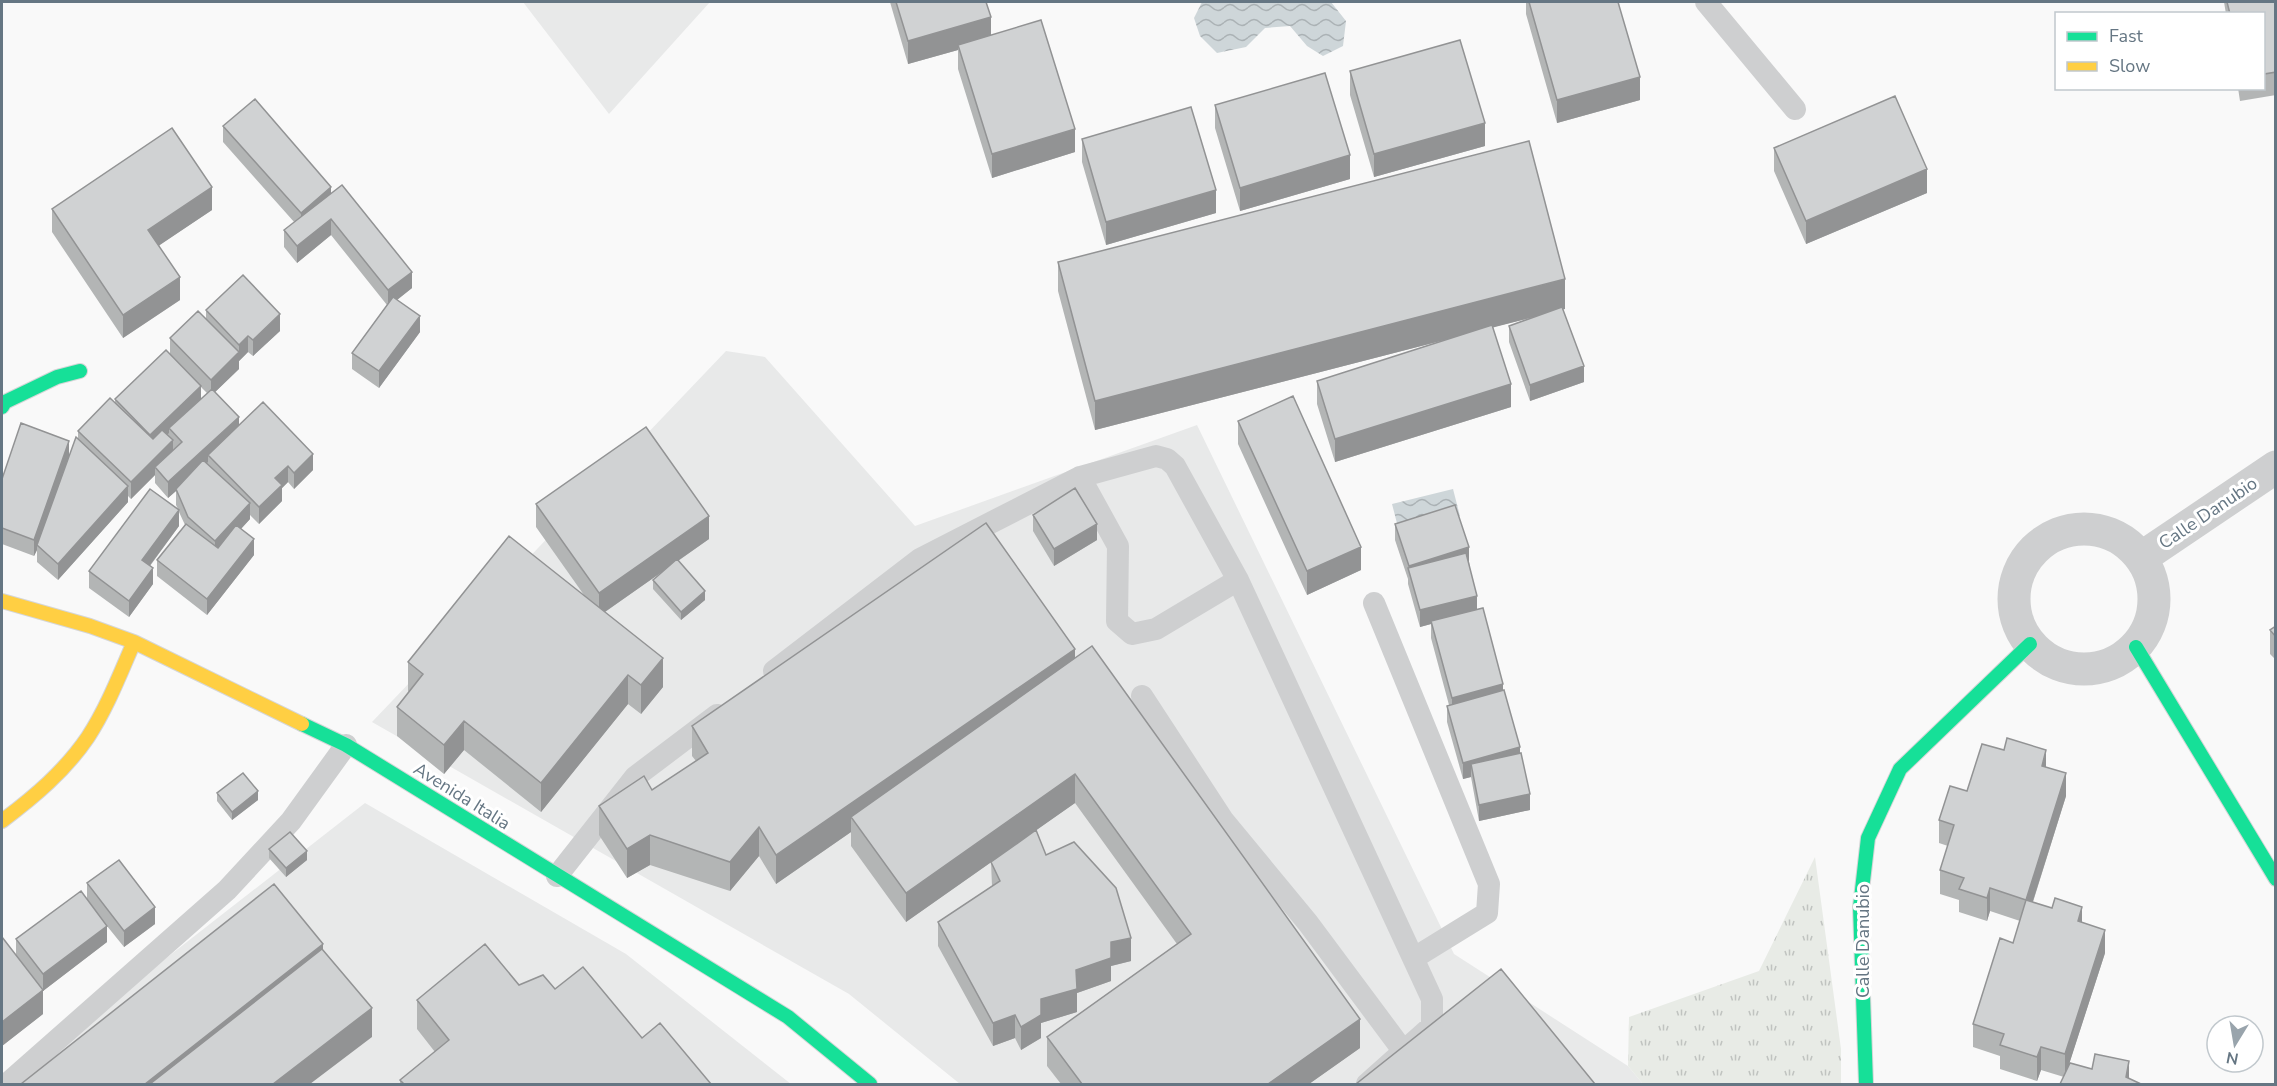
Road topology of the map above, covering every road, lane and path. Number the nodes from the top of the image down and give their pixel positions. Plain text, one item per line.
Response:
1 (1706, 2) edge
2 (1795, 109) dead end
3 (80, 371) dead end
4 (2, 407) edge
5 (2276, 467) edge
6 (1080, 477) junction
7 (2141, 558) junction
8 (1238, 580) junction
9 (2, 601) edge
10 (1374, 603) dead end
11 (134, 642) junction
12 (2030, 644) junction
13 (2136, 646) junction
14 (762, 681) edge
15 (1142, 696) dead end
16 (735, 701) edge
17 (346, 745) junction
18 (2, 821) edge
19 (557, 876) junction
20 (2276, 879) edge
21 (1414, 958) junction
22 (1404, 1052) junction
23 (7, 1084) edge
24 (870, 1084) edge
25 (1367, 1084) edge
26 (1866, 1084) edge

1 - 2 lane
3 - 4 street
5 - 7 street, Calle Danubio
6 - 8 lane
6 - 8 lane
6 - 14 lane
7 - 12 street
7 - 13 street
8 - 21 lane
9 - 11 street, Avenida Italia
10 - 21 lane
11 - 17 street, Avenida Italia
11 - 18 street
12 - 13 street
12 - 26 street, Calle Danubio
13 - 20 street
15 - 22 lane
16 - 19 lane
17 - 19 street, Avenida Italia
17 - 23 lane
19 - 24 street, Avenida Italia
21 - 22 lane
22 - 25 lane

